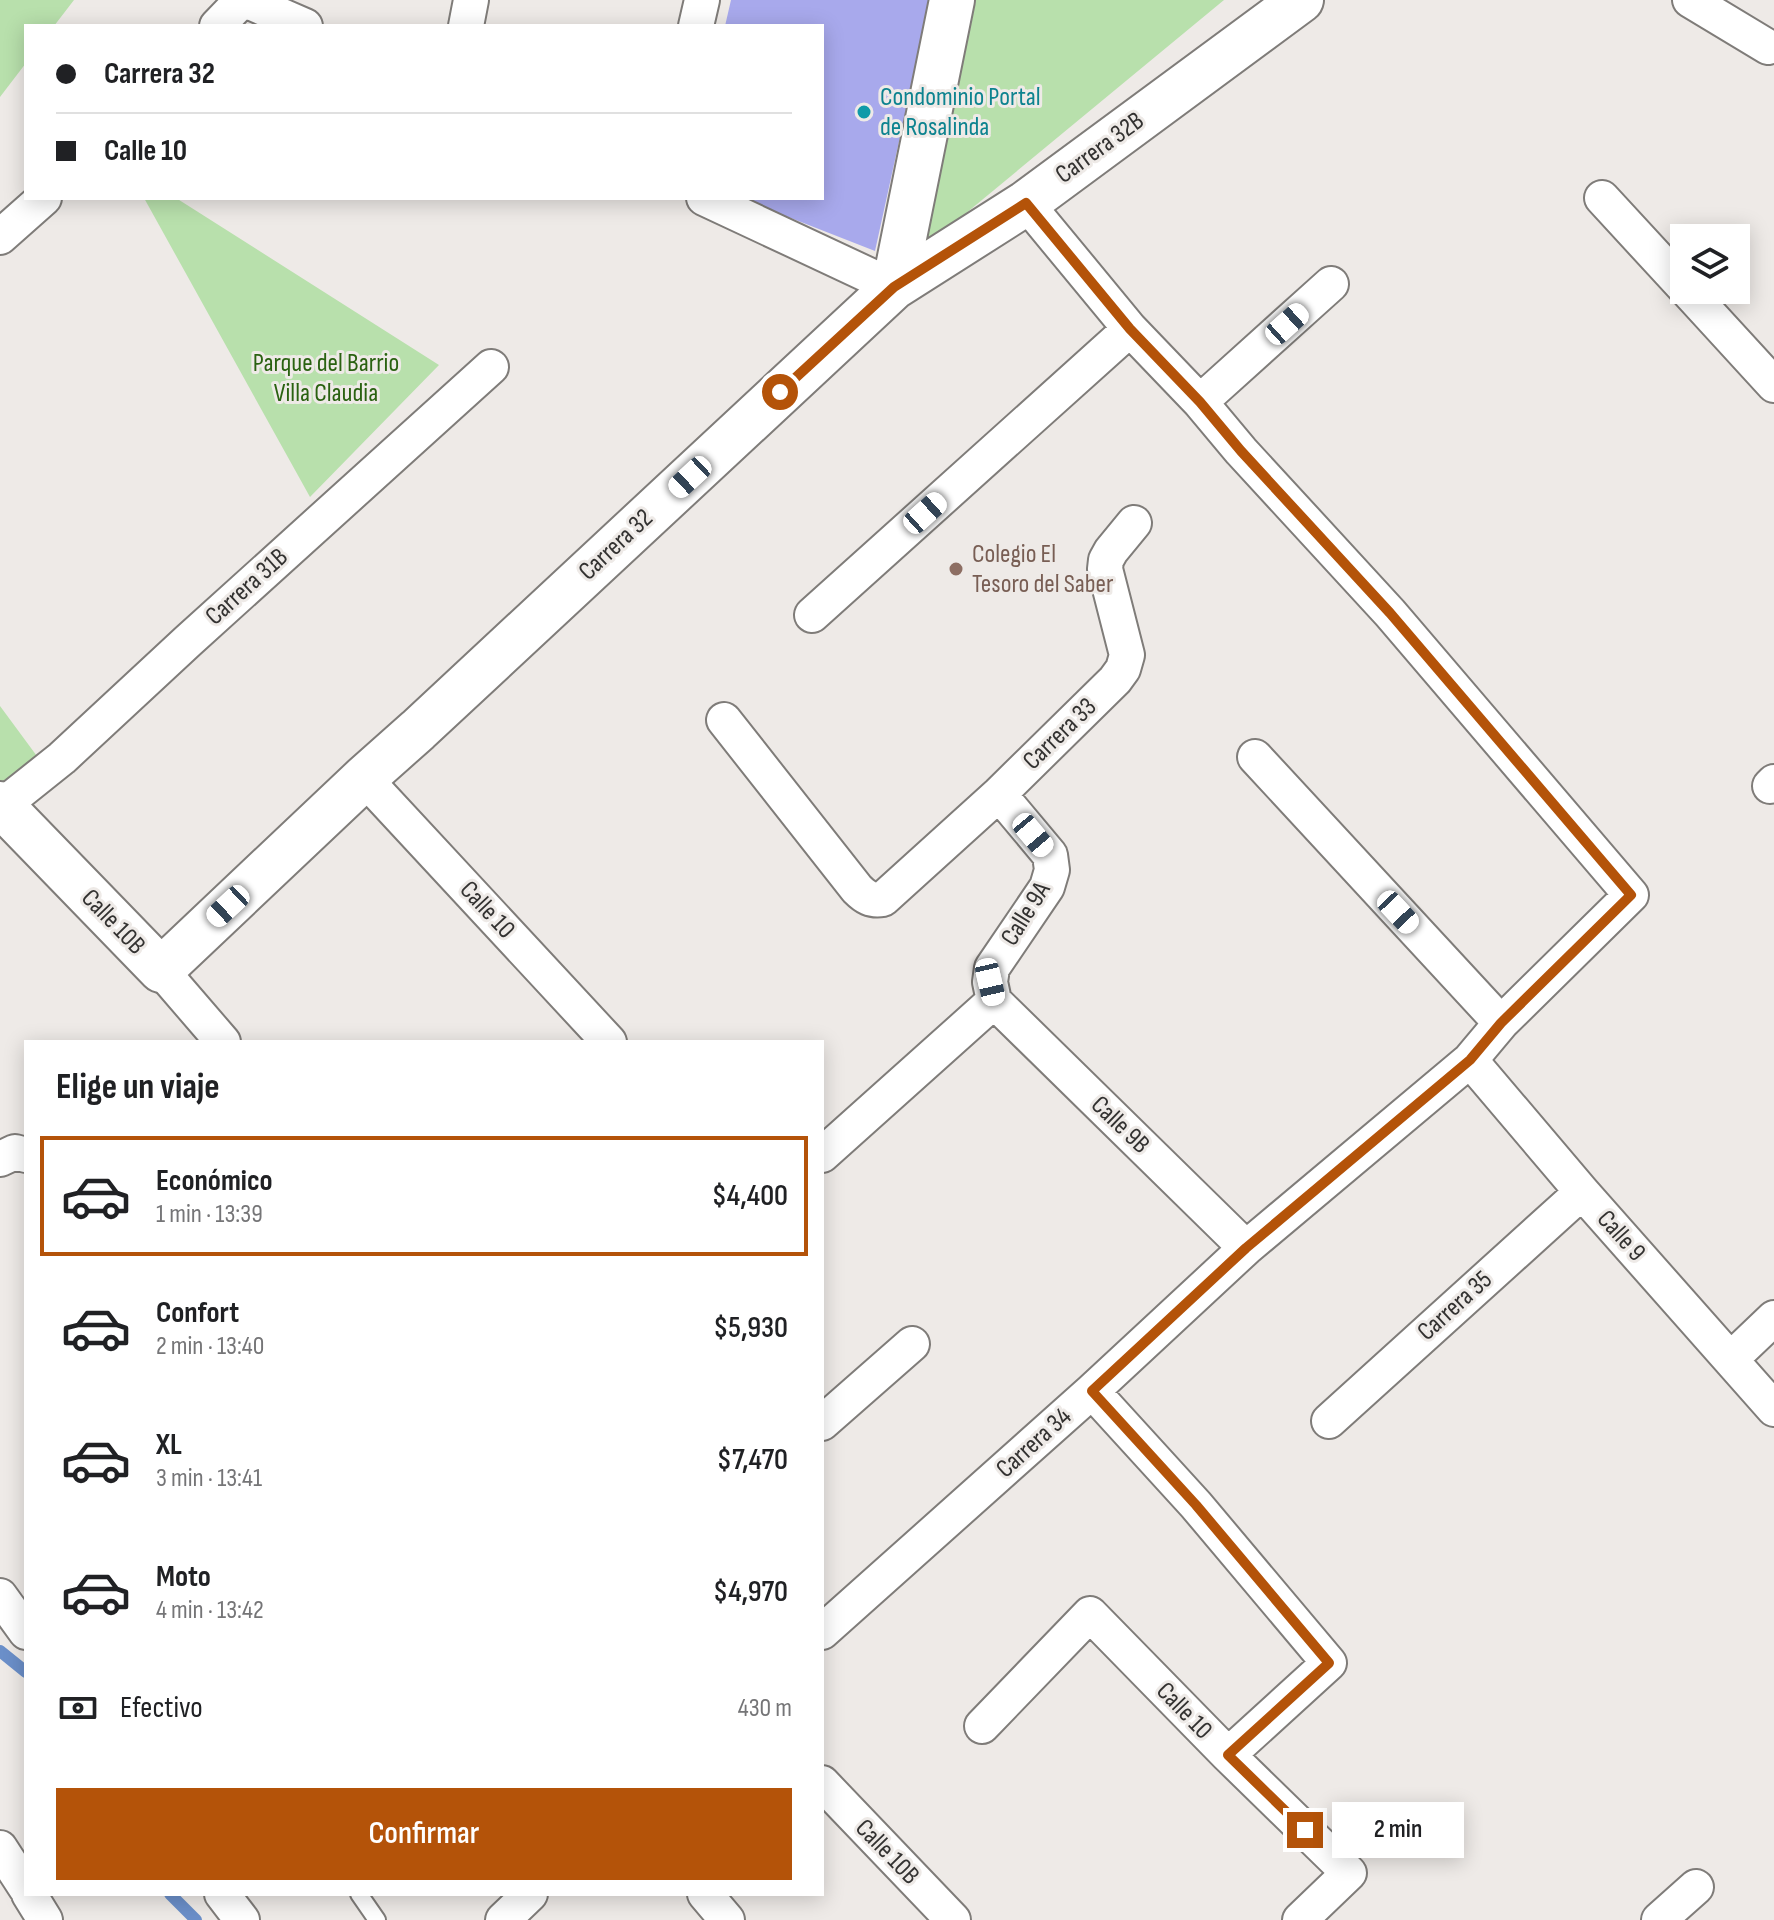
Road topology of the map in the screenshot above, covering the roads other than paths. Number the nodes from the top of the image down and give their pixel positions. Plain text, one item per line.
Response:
1 (243, 0) edge
2 (471, 0) edge
3 (702, 0) edge
4 (952, 0) edge
5 (1301, 0) edge
6 (1690, 0) edge
7 (219, 24) edge
8 (300, 24) edge
9 (466, 24) edge
10 (696, 24) edge
11 (1768, 47) dead end
12 (1602, 198) dead end
13 (42, 200) edge
14 (708, 200) edge
15 (1026, 203) junction
16 (0, 237) edge
17 (1670, 271) edge
18 (1331, 284) dead end
19 (894, 287) junction
20 (1701, 304) edge
21 (1130, 329) junction
22 (491, 367) dead end
23 (1774, 385) edge
24 (1200, 402) junction
25 (1134, 523) dead end
26 (812, 615) dead end
27 (724, 720) dead end
28 (1255, 757) dead end
29 (364, 778) junction
30 (999, 794) junction
31 (1, 805) edge
32 (161, 970) junction
33 (994, 1001) junction
34 (1501, 1023) junction
35 (221, 1040) edge
36 (607, 1040) edge
37 (1470, 1060) junction
38 (824, 1153) edge
39 (24, 1154) edge
40 (0, 1159) edge
41 (1582, 1192) junction
42 (1246, 1248) junction
43 (1774, 1318) edge
44 (912, 1344) dead end
45 (1731, 1359) junction
46 (1092, 1391) junction
47 (1774, 1409) edge
48 (824, 1421) edge
49 (1329, 1421) dead end
50 (0, 1596) edge
51 (24, 1629) edge
52 (824, 1630) edge
53 (982, 1726) dead end
54 (1228, 1755) junction
55 (824, 1785) edge
56 (0, 1848) edge
57 (1696, 1887) dead end
58 (20, 1894) edge
59 (224, 1896) edge
60 (360, 1896) edge
61 (528, 1896) edge
62 (707, 1896) edge
63 (45, 1920) edge
64 (242, 1920) edge
65 (377, 1920) edge
66 (503, 1920) edge
67 (727, 1920) edge
68 (953, 1920) edge
69 (1300, 1920) edge
70 (1659, 1920) edge

1 - 7 street
1 - 8 street
2 - 9 street
3 - 10 street
4 - 19 street
5 - 15 street, Carrera 32B
6 - 11 street
12 - 17 street
13 - 16 street
14 - 19 street
15 - 19 street, Carrera 32B
15 - 21 street
18 - 24 street
19 - 29 street, Carrera 32
20 - 23 street
21 - 24 street
21 - 26 street
22 - 31 street, Carrera 31B
24 - 34 street, Carrera 34
25 - 30 street, Carrera 33
27 - 30 street, Carrera 33
28 - 34 street
29 - 32 street, Carrera 32
29 - 36 street, Calle 10
30 - 33 street, Calle 9A
31 - 32 street, Calle 10B
32 - 35 street, Calle 10B
33 - 38 street
33 - 42 street, Calle 9B
34 - 37 street, Carrera 34
37 - 41 street, Calle 9
37 - 42 street, Carrera 34
39 - 40 street
41 - 45 street, Calle 9
41 - 49 street, Carrera 35
42 - 46 street, Carrera 34
43 - 45 street
44 - 48 street
45 - 47 street, Calle 9
46 - 52 street, Carrera 34
46 - 54 street
50 - 51 street
53 - 54 street, Calle 10
54 - 69 street, Calle 10
55 - 68 street, Calle 10B
56 - 58 street
57 - 70 street
58 - 63 street
59 - 64 street
60 - 65 lane
61 - 66 street
62 - 67 street

